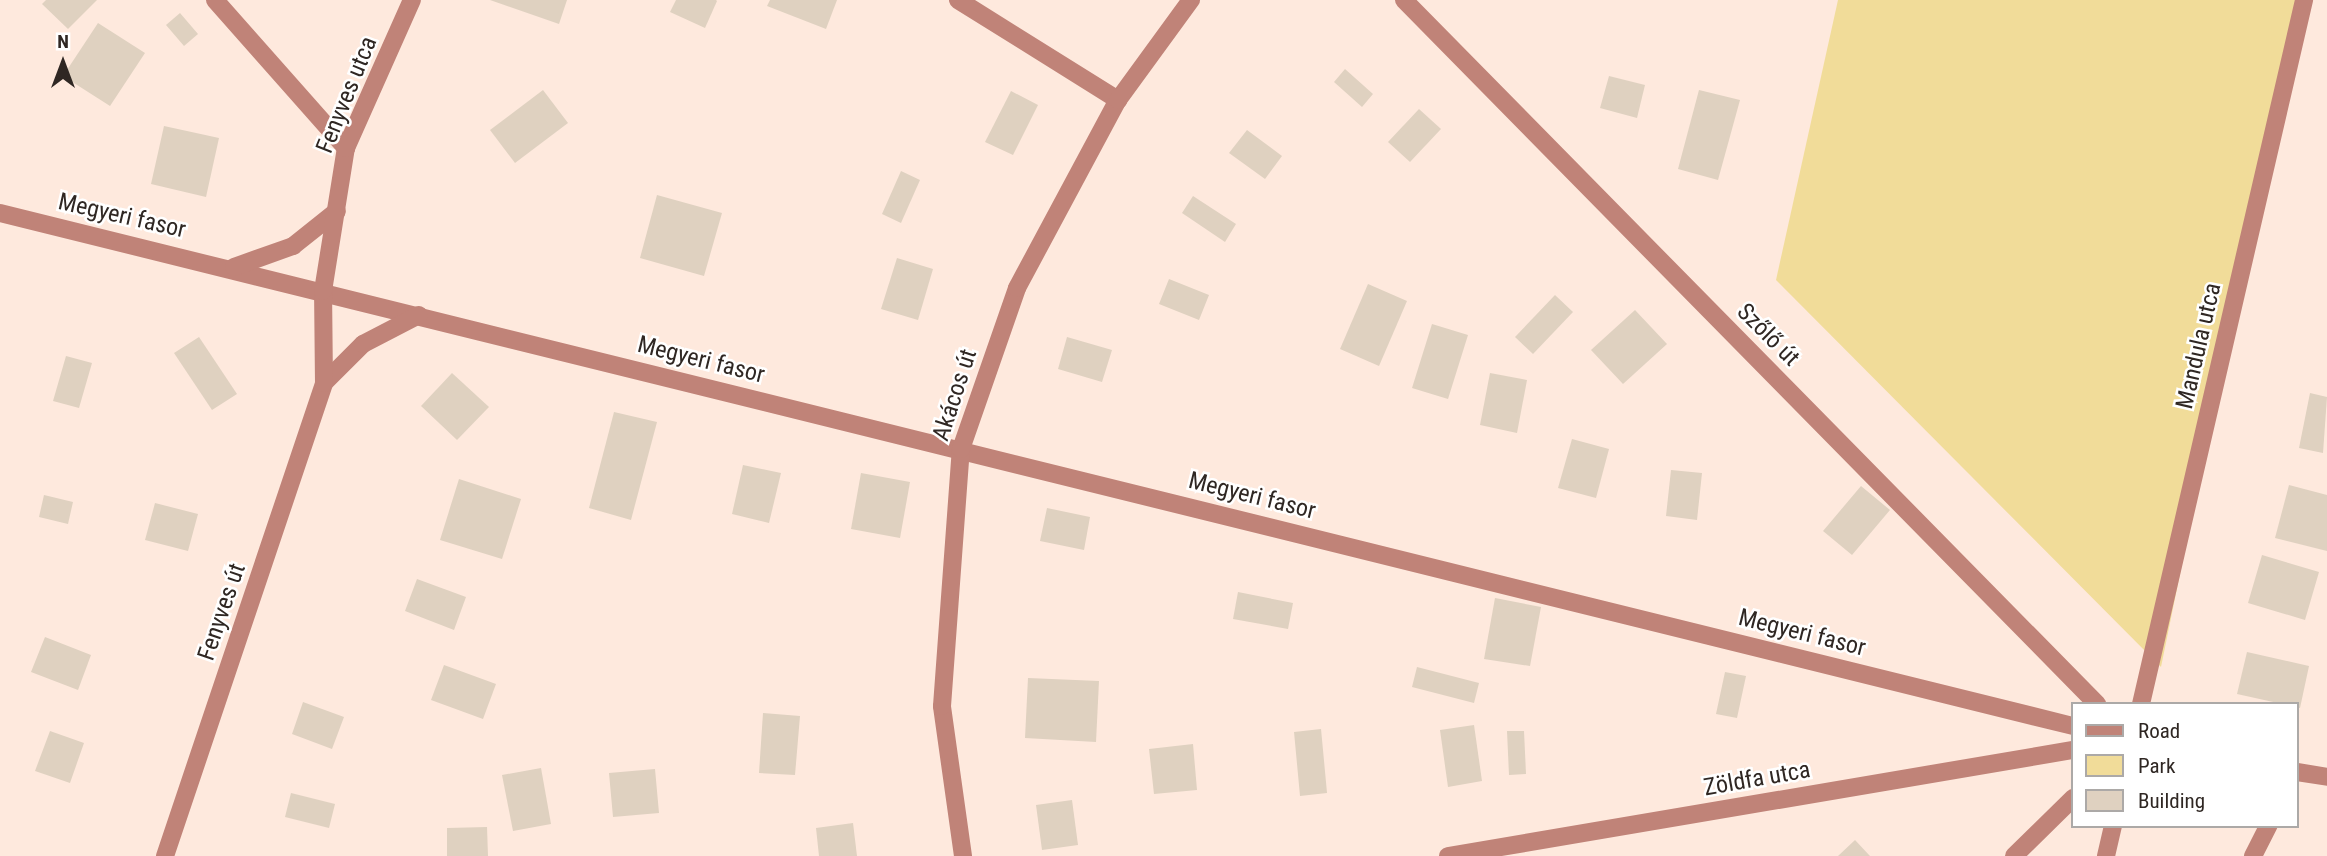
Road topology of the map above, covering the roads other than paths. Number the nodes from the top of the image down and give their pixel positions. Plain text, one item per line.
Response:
1 (215, 0) edge
2 (412, 0) edge
3 (958, 0) edge
4 (1191, 0) edge
5 (1404, 0) edge
6 (2304, 0) edge
7 (1118, 100) junction
8 (346, 148) junction
9 (337, 211) junction
10 (0, 213) edge
11 (234, 267) junction
12 (323, 291) junction
13 (419, 315) junction
14 (324, 383) junction
15 (961, 449) junction
16 (2094, 702) edge
17 (2141, 702) edge
18 (2072, 726) edge
19 (2072, 750) edge
20 (2299, 772) edge
21 (2327, 777) edge
22 (2072, 799) edge
23 (2113, 828) edge
24 (2266, 828) edge
25 (165, 856) edge
26 (963, 856) edge
27 (1448, 856) edge
28 (2014, 856) edge
29 (2106, 856) edge
30 (2253, 856) edge

1 - 8 street
2 - 8 street, Fenyves utca
3 - 7 street
4 - 7 street, Akácos út
5 - 16 street, Szőlő út
6 - 17 street, Mandula utca
7 - 15 street, Akácos út
8 - 9 street, Fenyves utca
9 - 11 street
9 - 12 street, Fenyves utca
10 - 11 street, Megyeri fasor
11 - 12 street, Megyeri fasor
12 - 13 street, Megyeri fasor
12 - 14 street, Fenyves utca
13 - 14 street
13 - 15 street, Megyeri fasor
14 - 25 street, Fenyves út
15 - 18 street, Megyeri fasor
15 - 26 street, Akácos út
19 - 27 street, Zöldfa utca
20 - 21 street
22 - 28 street
23 - 29 street
24 - 30 street

